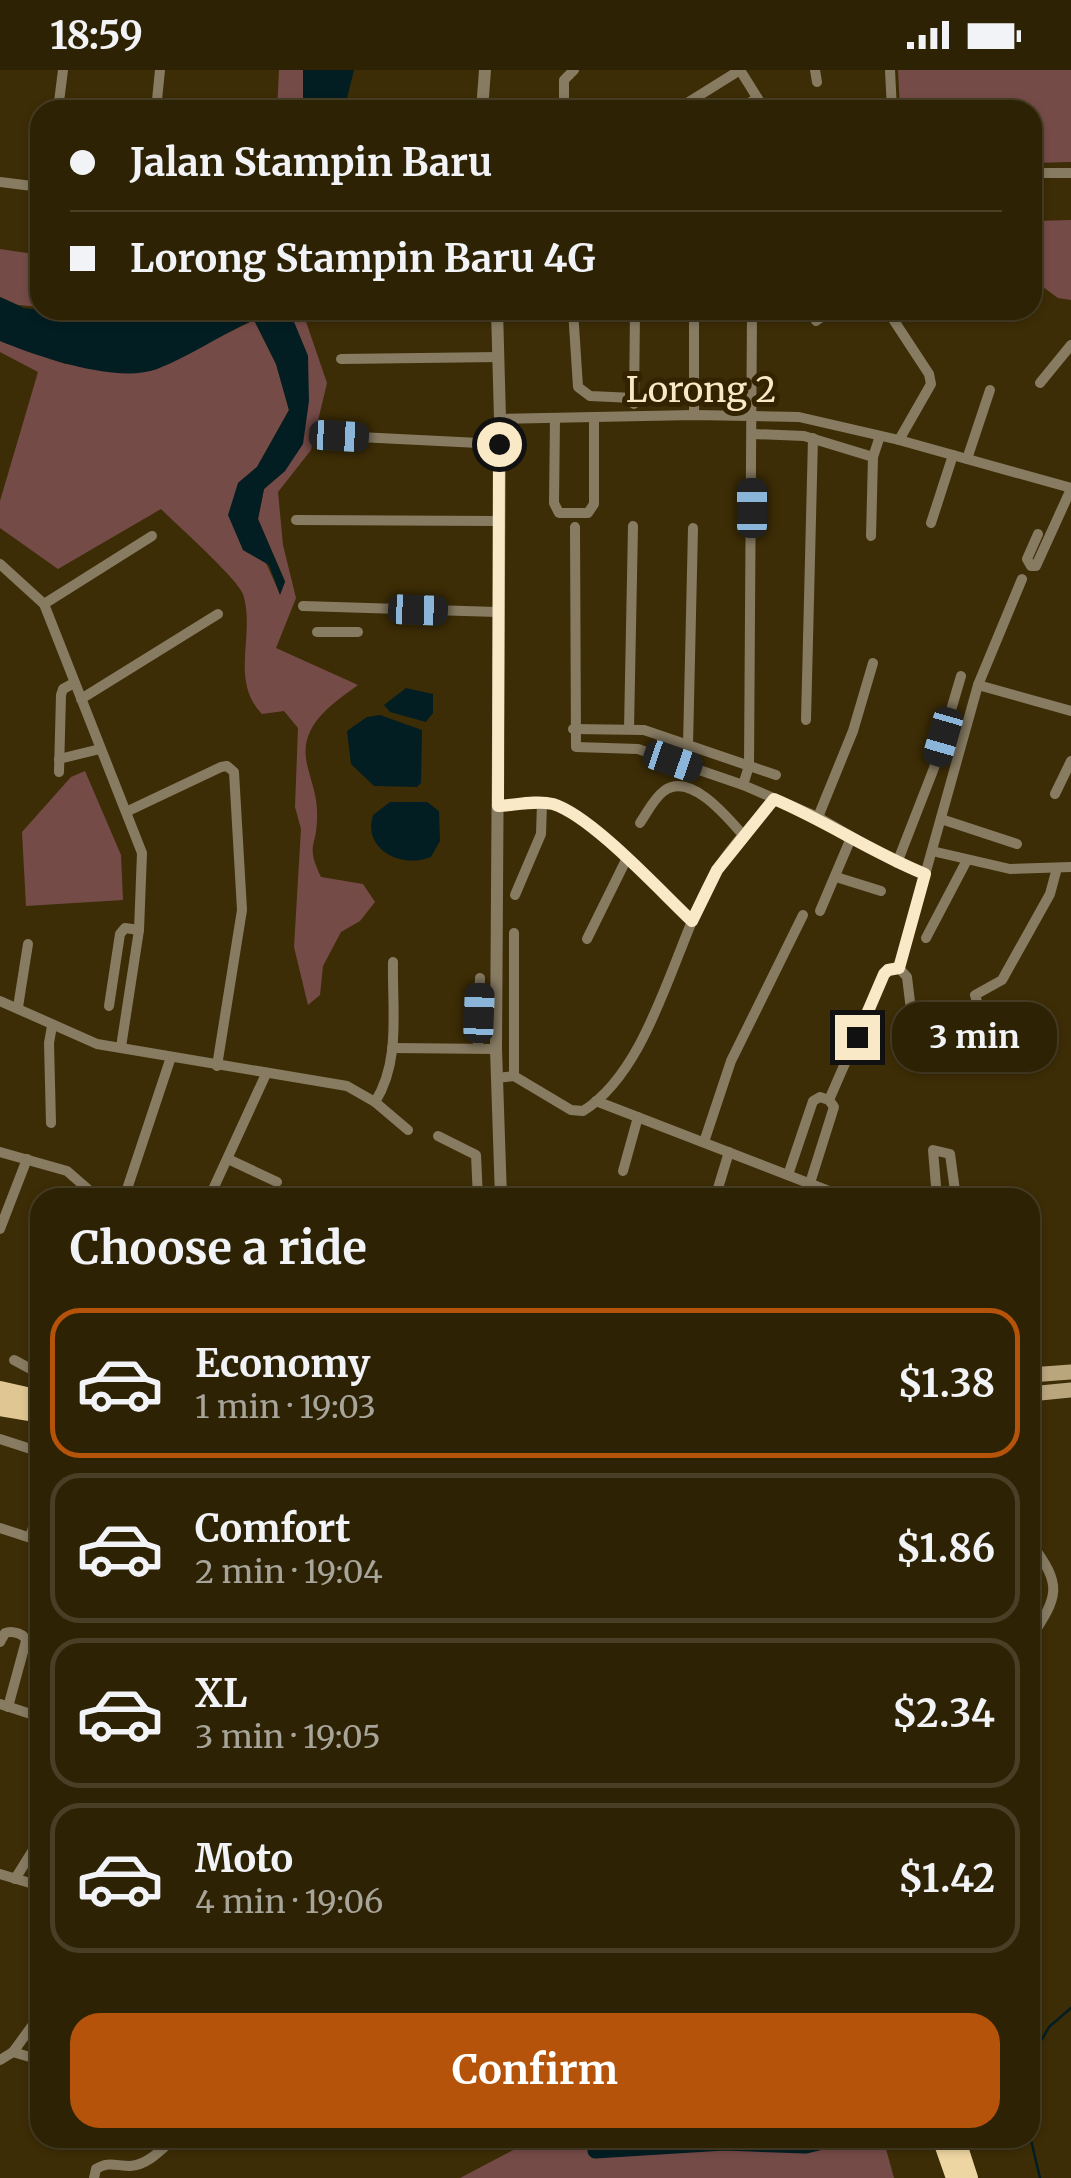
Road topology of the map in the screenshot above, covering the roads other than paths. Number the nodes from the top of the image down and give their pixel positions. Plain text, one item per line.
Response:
1 (63, 70) edge
2 (160, 70) edge
3 (485, 70) edge
4 (574, 70) edge
5 (740, 70) edge
6 (890, 70) edge
7 (757, 98) joint
8 (59, 100) edge
9 (157, 100) edge
10 (483, 100) edge
11 (564, 100) edge
12 (692, 100) edge
13 (754, 100) edge
14 (892, 100) edge
15 (1042, 173) edge
16 (1071, 173) edge
17 (0, 182) edge
18 (30, 186) edge
19 (497, 320) edge
20 (574, 320) edge
21 (635, 320) edge
22 (694, 320) edge
23 (752, 320) edge
24 (894, 320) edge
25 (1071, 345) edge
26 (499, 357) junction
27 (342, 358) dead end
28 (1040, 383) dead end
29 (990, 390) dead end
30 (634, 398) junction
31 (694, 415) junction
32 (634, 416) junction
33 (752, 416) junction
34 (594, 417) junction
35 (500, 418) junction
36 (555, 418) junction
37 (752, 434) junction
38 (339, 436) dead end
39 (880, 436) junction
40 (812, 438) junction
41 (899, 440) junction
42 (499, 444) junction
43 (952, 455) junction
44 (873, 457) junction
45 (967, 459) junction
46 (1071, 488) edge
47 (296, 520) dead end
48 (498, 521) junction
49 (931, 522) dead end
50 (633, 526) dead end
51 (575, 527) dead end
52 (693, 528) dead end
53 (1038, 534) dead end
54 (152, 536) dead end
55 (870, 536) dead end
56 (0, 564) edge
57 (1022, 580) dead end
58 (44, 604) junction
59 (303, 606) dead end
60 (339, 607) junction
61 (497, 612) junction
62 (218, 614) dead end
63 (317, 632) dead end
64 (338, 632) junction
65 (358, 632) dead end
66 (873, 663) dead end
67 (961, 676) dead end
68 (74, 683) junction
69 (978, 685) junction
70 (80, 699) junction
71 (1071, 712) edge
72 (806, 720) dead end
73 (573, 729) junction
74 (629, 729) junction
75 (688, 745) junction
76 (100, 749) junction
77 (59, 758) junction
78 (1071, 761) edge
79 (749, 766) junction
80 (59, 772) dead end
81 (776, 775) dead end
82 (743, 785) junction
83 (1054, 794) dead end
84 (774, 799) junction
85 (542, 803) junction
86 (498, 806) junction
87 (128, 811) junction
88 (818, 817) junction
89 (941, 819) junction
90 (640, 824) dead end
91 (744, 835) junction
92 (852, 838) junction
93 (1017, 844) dead end
94 (932, 851) junction
95 (626, 860) junction
96 (968, 860) junction
97 (898, 863) junction
98 (1071, 867) edge
99 (1057, 868) junction
100 (925, 874) junction
101 (836, 877) junction
102 (881, 891) dead end
103 (515, 895) dead end
104 (820, 911) dead end
105 (803, 915) dead end
106 (692, 921) junction
107 (139, 930) junction
108 (514, 933) dead end
109 (926, 938) dead end
110 (587, 939) dead end
111 (28, 944) dead end
112 (393, 962) dead end
113 (899, 968) junction
114 (480, 978) dead end
115 (112, 992) junction
116 (129, 994) junction
117 (0, 1002) edge
118 (110, 1006) dead end
119 (18, 1007) junction
120 (52, 1026) junction
121 (914, 1035) dead end
122 (120, 1047) junction
123 (392, 1048) junction
124 (478, 1048) junction
125 (496, 1050) junction
126 (171, 1057) junction
127 (217, 1066) junction
128 (998, 1067) dead end
129 (266, 1074) junction
130 (514, 1076) junction
131 (497, 1078) junction
132 (829, 1100) junction
133 (596, 1101) junction
134 (375, 1102) junction
135 (638, 1117) junction
136 (52, 1123) dead end
137 (408, 1130) dead end
138 (438, 1136) dead end
139 (704, 1142) junction
140 (0, 1152) edge
141 (730, 1152) junction
142 (476, 1155) junction
143 (499, 1156) junction
144 (27, 1160) junction
145 (228, 1160) junction
146 (622, 1171) dead end
147 (788, 1175) junction
148 (278, 1182) dead end
149 (87, 1188) edge
150 (127, 1188) edge
151 (214, 1188) edge
152 (478, 1188) edge
153 (501, 1188) edge
154 (718, 1188) edge
155 (814, 1188) edge
156 (816, 1188) edge
157 (936, 1188) edge
158 (955, 1188) edge
159 (0, 1229) edge
160 (14, 1360) dead end
161 (30, 1369) edge
162 (1071, 1372) edge
163 (1040, 1374) edge
164 (0, 1390) edge
165 (1071, 1390) edge
166 (1040, 1393) edge
167 (30, 1396) edge
168 (0, 1407) edge
169 (30, 1412) edge
170 (0, 1439) edge
171 (30, 1449) edge
172 (0, 1528) edge
173 (30, 1537) edge
174 (1040, 1556) edge
175 (1040, 1624) edge
176 (0, 1642) edge
177 (4, 1705) edge
178 (30, 1714) edge
179 (30, 1855) edge
180 (0, 1874) edge
181 (15, 1879) junction
182 (30, 1883) edge
183 (30, 2029) edge
184 (13, 2052) junction
185 (30, 2057) edge
186 (0, 2060) edge
187 (163, 2148) edge
188 (956, 2166) edge
189 (94, 2178) edge
190 (969, 2178) edge

1 - 8 street
2 - 9 street
3 - 10 street
4 - 11 street
5 - 7 street
5 - 12 street
6 - 14 street
7 - 13 street
15 - 16 street
17 - 18 street
19 - 26 street
20 - 30 street
21 - 30 street
22 - 31 street
23 - 33 street
24 - 41 street
25 - 28 street
26 - 27 street
26 - 35 street
29 - 45 street
30 - 32 street
31 - 32 street, Lorong 2
31 - 33 street, Lorong 2
32 - 34 street, Lorong 2
33 - 37 street
33 - 39 street, Lorong 2
34 - 36 street, Lorong 2
34 - 36 street
35 - 36 street, Lorong 2
35 - 42 street
37 - 40 street
37 - 79 street
38 - 42 street
39 - 41 street, Lorong 2
39 - 44 street
40 - 44 street
40 - 72 street
41 - 43 street, Lorong 2
42 - 48 street
43 - 45 street, Lorong 2
43 - 49 street
44 - 55 street
45 - 46 street, Lorong 2
46 - 53 street
47 - 48 street
48 - 61 street
50 - 74 street
51 - 73 street
52 - 75 street
54 - 58 street
56 - 58 street
57 - 69 street
58 - 68 street
59 - 60 street
60 - 61 street
60 - 64 street
61 - 86 street
62 - 70 street
63 - 64 street
64 - 65 street
66 - 88 street
67 - 97 street
68 - 70 street
68 - 77 street
69 - 71 street
69 - 89 street
70 - 76 street
73 - 74 street
73 - 82 street
74 - 75 street
75 - 79 street
76 - 77 street
76 - 87 street
77 - 80 street
78 - 83 street
79 - 81 street
79 - 82 street
82 - 84 street
84 - 88 street
84 - 91 street
85 - 86 street
85 - 95 street
85 - 103 street
86 - 125 street
87 - 107 street
87 - 127 street
88 - 92 street
89 - 93 street
89 - 94 street
90 - 91 street
91 - 106 street
92 - 97 street
92 - 101 street
94 - 96 street
94 - 100 street
95 - 106 street
95 - 110 street
96 - 99 street
96 - 109 street
97 - 100 street
98 - 99 street
99 - 128 street
100 - 113 street
101 - 102 street
101 - 104 street
105 - 139 street
106 - 133 street
107 - 115 street
107 - 116 street
108 - 130 street
111 - 119 street
112 - 123 street
113 - 121 street
113 - 132 street
114 - 124 street
115 - 116 street
115 - 118 street
116 - 122 street
117 - 119 street
119 - 120 street
120 - 122 street
120 - 136 street
122 - 126 street
123 - 124 street
123 - 134 street
124 - 125 street
125 - 131 street
126 - 127 street
126 - 150 street
127 - 129 street
129 - 134 street
129 - 145 street
130 - 131 street
130 - 133 street
131 - 143 street
132 - 147 street
132 - 156 street
133 - 135 street
134 - 137 street
135 - 139 street
135 - 146 street
138 - 142 street
139 - 141 street
140 - 144 street
141 - 147 street
141 - 154 street
142 - 143 street
142 - 152 street
143 - 153 street
144 - 149 street
144 - 159 street
145 - 148 street
145 - 151 street
147 - 155 street
157 - 158 street
160 - 161 street
162 - 163 main road
164 - 167 main road
165 - 166 main road
168 - 169 main road
170 - 171 street
172 - 173 street
174 - 175 street
176 - 177 street
177 - 178 street
179 - 181 street
180 - 181 street
181 - 182 street
183 - 184 street
184 - 185 street
184 - 186 street
187 - 189 street
188 - 190 highway

